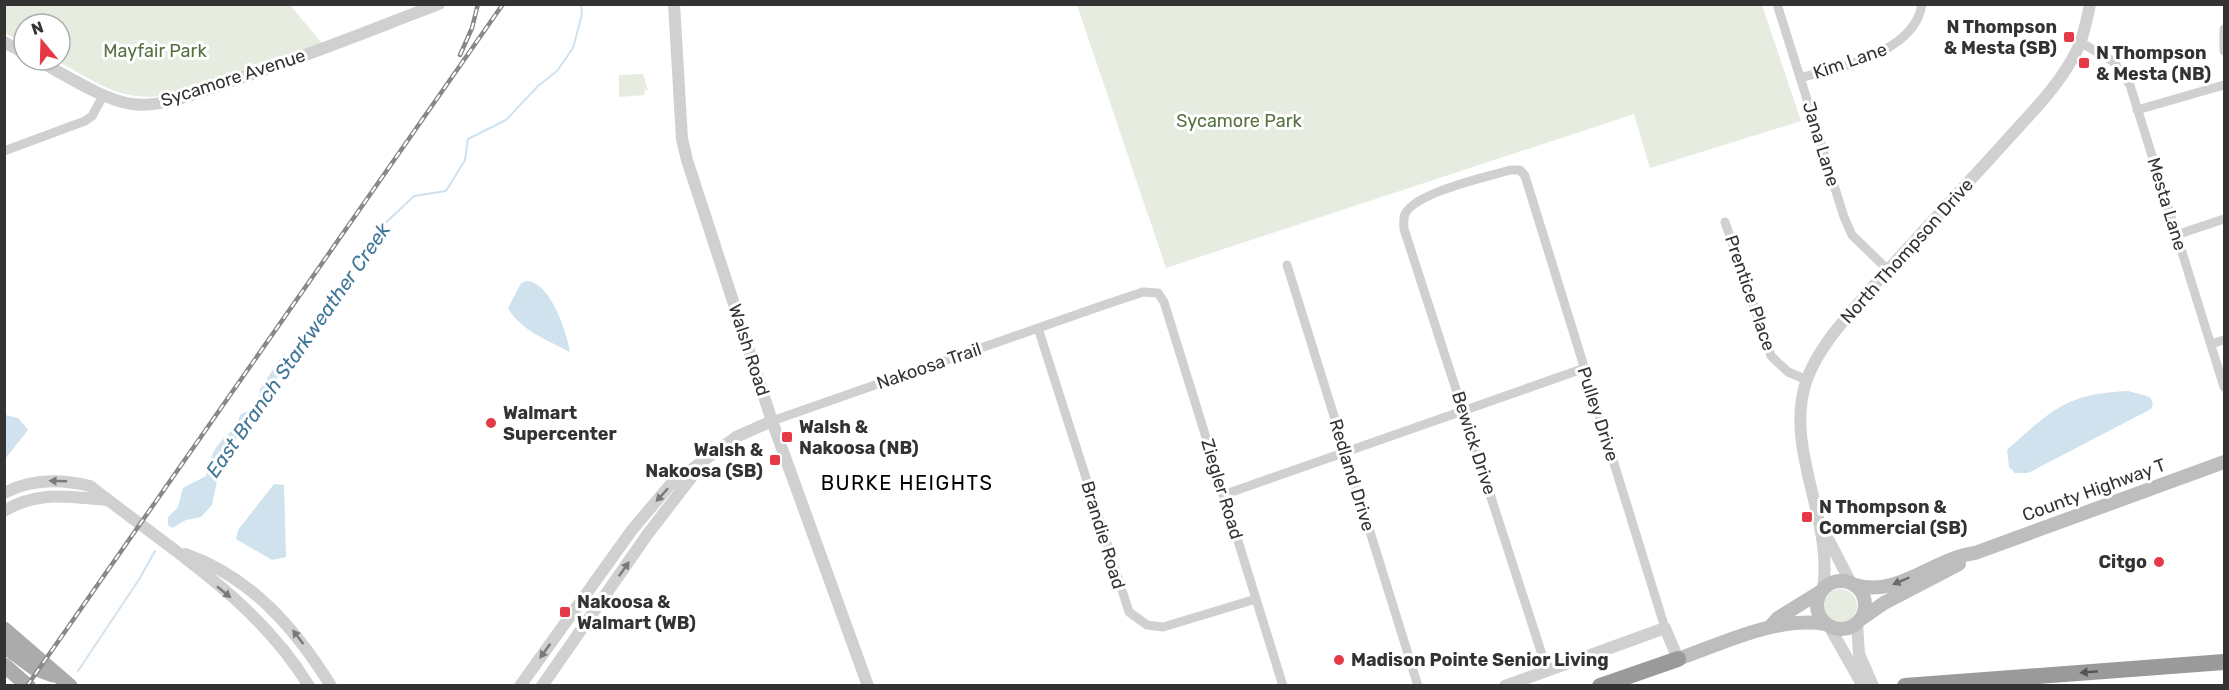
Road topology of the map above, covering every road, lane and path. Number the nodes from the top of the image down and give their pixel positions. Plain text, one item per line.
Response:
1 (439, 4) edge
2 (674, 4) edge
3 (1777, 4) edge
4 (2090, 4) edge
5 (1921, 9) edge
6 (2224, 29) edge
7 (2080, 42) junction
8 (2224, 51) edge
9 (61, 72) edge
10 (1800, 78) junction
11 (2224, 85) edge
12 (104, 94) junction
13 (2138, 110) junction
14 (4, 151) edge
15 (1520, 170) joint
16 (2224, 219) edge
17 (1725, 222) dead end
18 (2176, 235) junction
19 (1287, 265) dead end
20 (1888, 270) junction
21 (1158, 293) joint
22 (1038, 328) junction
23 (2224, 340) edge
24 (2211, 344) junction
25 (1582, 369) junction
26 (1807, 380) junction
27 (2224, 387) edge
28 (1463, 410) junction
29 (772, 421) junction
30 (1345, 452) junction
31 (707, 458) junction
32 (2224, 462) edge
33 (4, 493) edge
34 (1223, 495) junction
35 (108, 501) junction
36 (4, 511) edge
37 (1821, 524) junction
38 (181, 552) junction
39 (1975, 553) junction
40 (1853, 584) junction
41 (1822, 591) junction
42 (1256, 599) junction
43 (4, 621) edge
44 (1859, 621) junction
45 (1827, 625) junction
46 (1770, 627) junction
47 (4, 628) edge
48 (1665, 628) junction
49 (11, 643) edge
50 (1678, 659) junction
51 (2224, 662) edge
52 (4, 665) edge
53 (2186, 666) junction
54 (2224, 668) edge
55 (1547, 670) junction
56 (66, 682) edge
57 (28, 686) edge
58 (309, 686) edge
59 (330, 686) edge
60 (520, 686) edge
61 (542, 686) edge
62 (868, 686) edge
63 (1283, 686) edge
64 (1418, 686) edge
65 (1505, 686) edge
66 (1600, 686) edge
67 (1863, 686) edge
68 (1873, 686) edge
69 (1905, 686) edge

1 - 12 street, Sycamore Avenue
2 - 29 street, Walsh Road
3 - 10 street, Jana Lane
4 - 7 street, North Thompson Drive
5 - 10 street, Kim Lane
6 - 8 street
7 - 13 street, Mesta Lane
7 - 20 street, North Thompson Drive
9 - 12 street, Sycamore Avenue
10 - 20 street, Jana Lane
11 - 13 street
12 - 14 street
13 - 18 street, Mesta Lane
15 - 25 street, Pulley Drive
15 - 28 street, Bewick Drive
16 - 18 street
17 - 26 street, Prentice Place
18 - 24 street, Mesta Lane
19 - 30 street, Redland Drive
20 - 26 street, North Thompson Drive
21 - 22 street, Nakoosa Trail
21 - 34 street, Ziegler Road
22 - 29 street, Nakoosa Trail
22 - 42 street, Brandie Road
23 - 24 street
24 - 27 street, Mesta Lane
25 - 28 street
25 - 48 street, Pulley Drive
26 - 37 street, North Thompson Drive
28 - 30 street
28 - 55 street, Bewick Drive
29 - 31 street, Nakoosa Trail
29 - 62 street, Walsh Road
30 - 34 street
30 - 64 street, Redland Drive
31 -> 60 street, Nakoosa Trail
61 -> 31 street, Nakoosa Trail
32 - 39 main road, County Highway T
35 -> 33 street
34 - 42 street, Ziegler Road
35 - 36 street
35 - 38 street
37 - 40 street, North Thompson Drive
37 - 41 street, North Thompson Drive
38 -> 58 street
59 -> 38 street
39 -> 40 main road, County Highway T
39 - 44 main road, County Highway T
40 - 41 main road
40 - 44 main road
41 - 45 main road
41 - 46 main road
42 - 63 street, Ziegler Road
43 - 49 main road
44 - 45 main road
44 - 68 street
45 - 46 main road
45 - 67 street
46 - 50 main road
47 - 49 main road
48 - 50 street, Pulley Drive
48 - 55 street
49 - 56 main road
50 - 66 highway
51 - 53 highway
52 - 57 main road
53 - 54 highway
53 -> 69 highway
55 - 65 street

